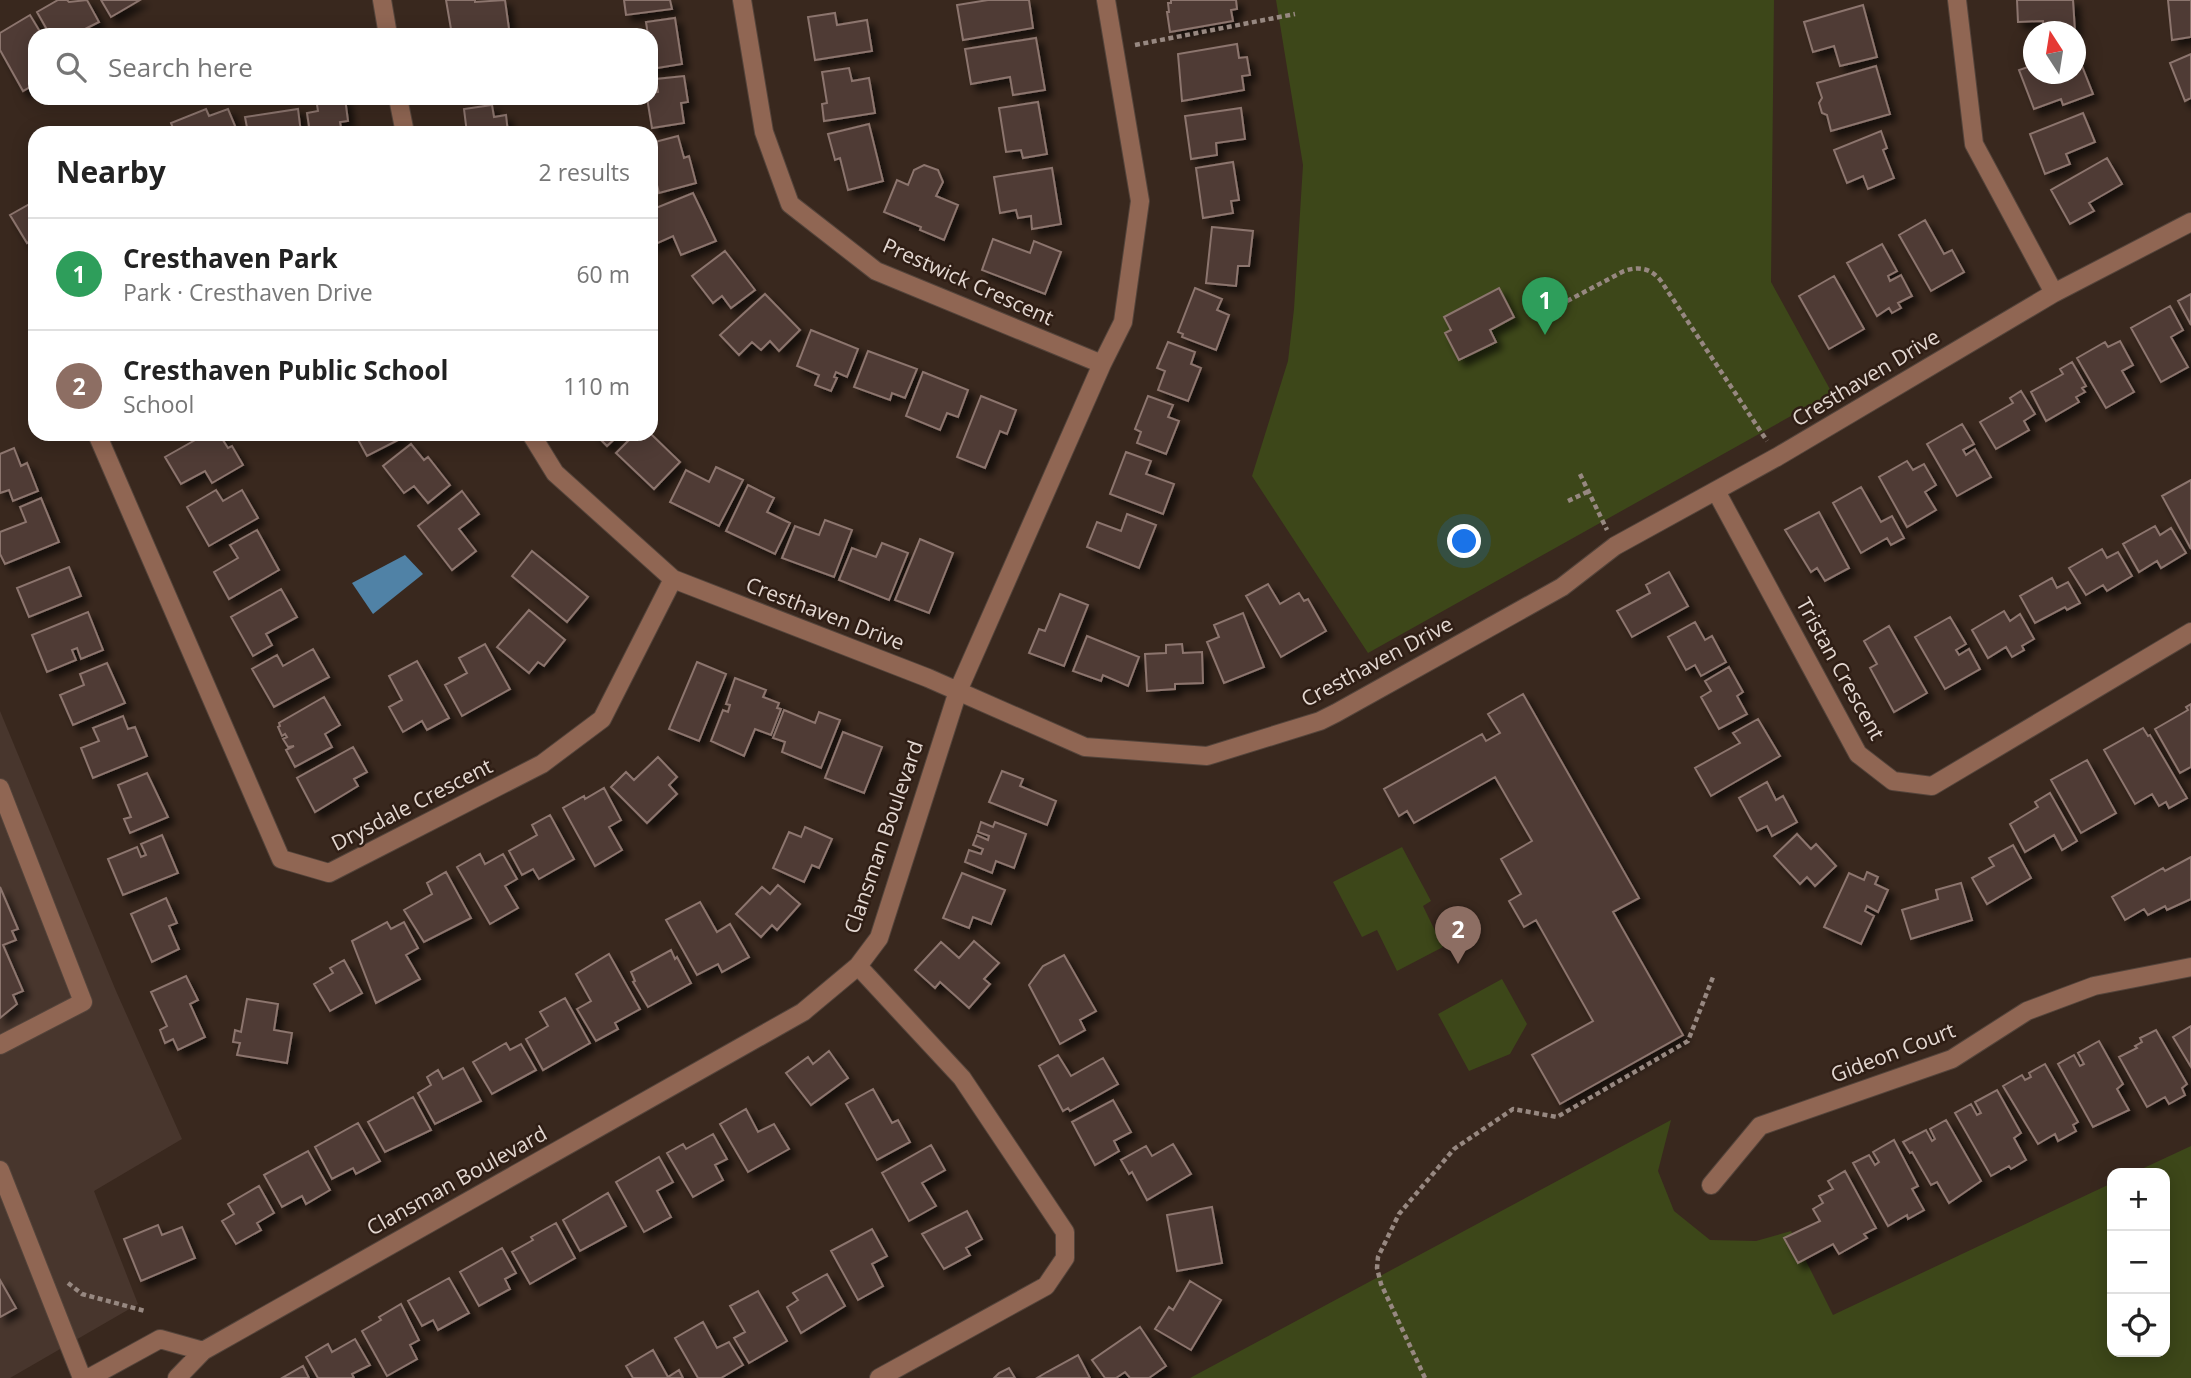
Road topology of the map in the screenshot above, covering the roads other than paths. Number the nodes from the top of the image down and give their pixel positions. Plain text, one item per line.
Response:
1 (382, 0) edge
2 (742, 0) edge
3 (1106, 0) edge
4 (1957, 0) edge
5 (387, 28) edge
6 (399, 105) edge
7 (404, 126) edge
8 (2191, 222) edge
9 (2054, 293) junction
10 (1102, 364) junction
11 (100, 441) edge
12 (535, 441) edge
13 (1716, 491) junction
14 (673, 579) junction
15 (2191, 632) edge
16 (958, 691) junction
17 (0, 788) edge
18 (858, 966) junction
19 (2191, 967) edge
20 (0, 1045) edge
21 (0, 1170) edge
22 (1711, 1185) dead end
23 (203, 1350) junction
24 (82, 1378) edge
25 (89, 1378) edge
26 (177, 1378) edge
27 (879, 1378) edge

1 - 5 street
2 - 10 street, Prestwick Crescent
3 - 10 street, Clansman Boulevard
4 - 9 street
6 - 7 street
8 - 9 street, Cresthaven Drive
9 - 13 street, Cresthaven Drive
10 - 16 street, Clansman Boulevard
11 - 14 street, Drysdale Crescent
12 - 14 street, Cresthaven Drive
13 - 15 street, Tristan Crescent
13 - 16 street, Cresthaven Drive
14 - 16 street, Cresthaven Drive
16 - 18 street, Clansman Boulevard
17 - 20 street
18 - 23 street, Clansman Boulevard
18 - 27 street
19 - 22 street, Gideon Court
21 - 24 street
23 - 25 street
23 - 26 street, Clansman Boulevard

